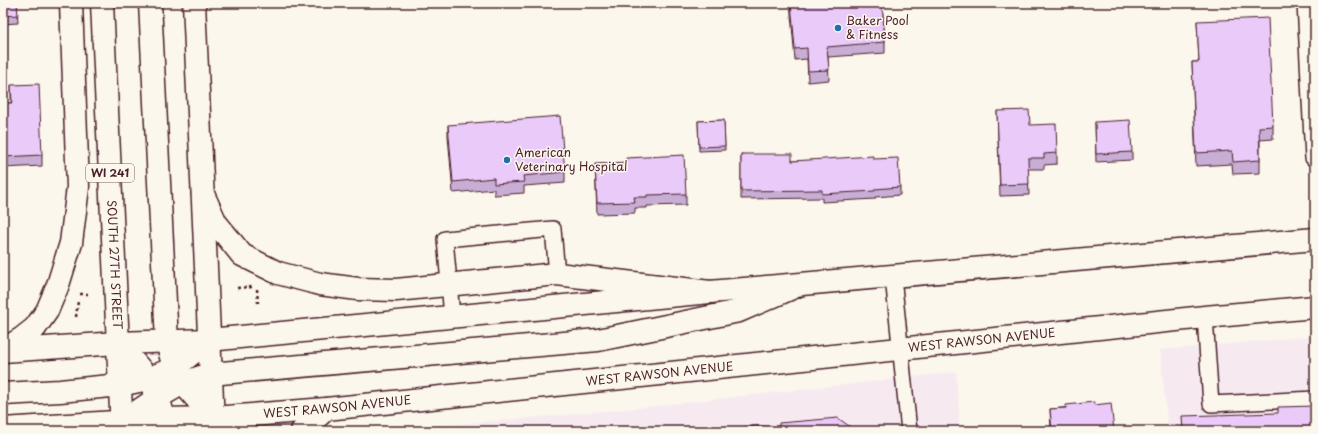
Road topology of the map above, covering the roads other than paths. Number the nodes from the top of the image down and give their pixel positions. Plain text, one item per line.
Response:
1 (71, 3) edge
2 (102, 3) edge
3 (150, 3) edge
4 (194, 3) edge
5 (1305, 3) edge
6 (1313, 158) dead end
7 (203, 194) junction
8 (1315, 239) edge
9 (557, 274) junction
10 (893, 277) junction
11 (450, 284) junction
12 (799, 285) junction
13 (710, 292) junction
14 (1315, 308) edge
15 (452, 316) junction
16 (1206, 317) junction
17 (209, 340) junction
18 (167, 342) junction
19 (117, 343) junction
20 (901, 349) junction
21 (3, 350) edge
22 (210, 374) junction
23 (179, 376) junction
24 (148, 378) junction
25 (120, 385) junction
26 (3, 394) edge
27 (157, 398) junction
28 (1315, 399) edge
29 (326, 410) junction
30 (213, 424) edge
31 (164, 425) edge
32 (122, 427) edge
33 (3, 430) edge
34 (302, 431) edge
35 (909, 431) edge

1 - 21 main road
2 - 19 main road, SOUTH 27TH STREET / WI 241
3 - 18 main road
4 - 7 main road
5 - 6 lane
7 - 11 main road
7 - 17 main road
8 - 10 main road
9 - 11 main road
9 - 11 lane
9 - 13 main road
10 - 12 main road
10 - 20 lane
11 - 15 lane
12 - 13 main road
12 - 22 main road
13 - 15 main road
14 - 16 main road, WEST RAWSON AVENUE
15 - 17 main road
16 - 20 main road, WEST RAWSON AVENUE
16 - 28 lane
17 - 18 main road
17 - 22 main road
17 - 23 main road
18 - 19 main road
18 - 23 main road
19 - 21 main road
19 - 24 main road
19 - 25 main road, SOUTH 27TH STREET / WI 241
20 - 29 main road, WEST RAWSON AVENUE
20 - 35 lane
22 - 23 main road
22 - 30 main road
23 - 24 main road
23 - 27 main road
23 - 30 main road
24 - 25 main road
24 - 27 main road
25 - 26 main road
25 - 32 main road, SOUTH 27TH STREET / WI 241
27 - 31 main road
27 - 32 main road
29 - 30 main road, WEST RAWSON AVENUE
29 - 34 main road
30 - 31 main road, WEST RAWSON AVENUE
31 - 32 main road, WEST RAWSON AVENUE
32 - 33 main road, WEST RAWSON AVENUE

